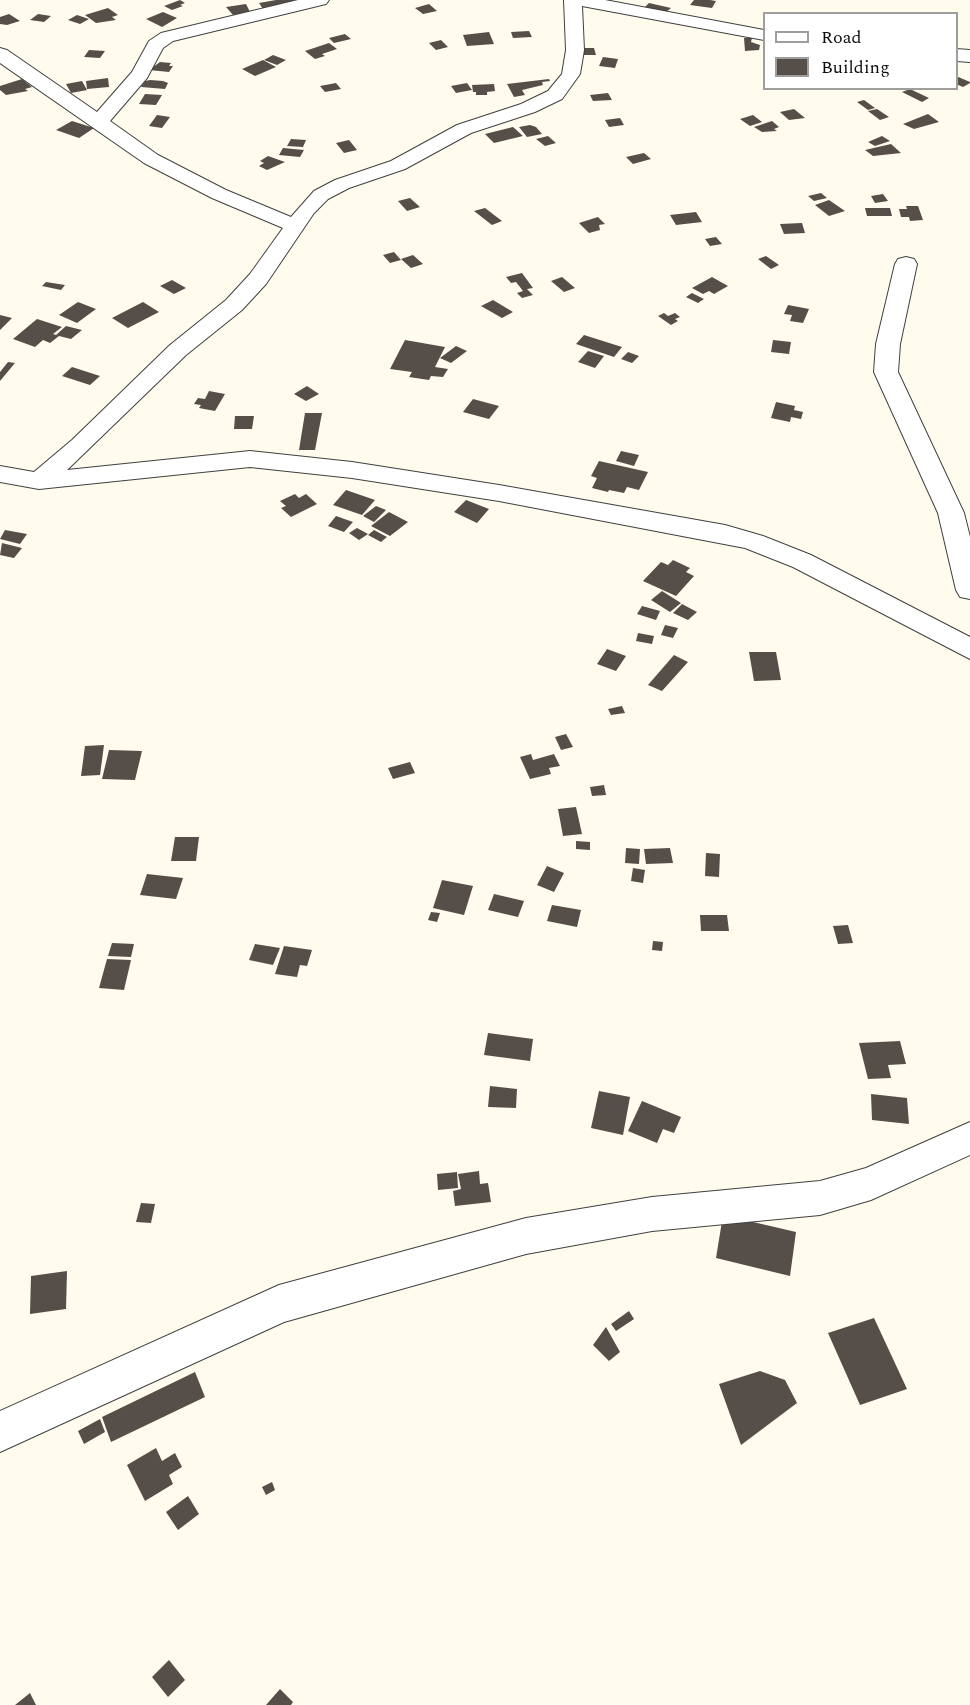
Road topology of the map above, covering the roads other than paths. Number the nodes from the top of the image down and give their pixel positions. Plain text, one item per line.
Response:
1 (320, 0) edge
2 (575, 0) edge
3 (763, 35) edge
4 (0, 54) edge
5 (98, 123) junction
6 (295, 226) junction
7 (906, 264) dead end
8 (0, 474) edge
9 (39, 481) junction
10 (970, 590) edge
11 (970, 649) edge
12 (970, 1138) edge
13 (0, 1432) edge

1 - 5 street
2 - 3 street
2 - 6 street
4 - 5 street
5 - 6 street
6 - 9 street
7 - 10 street
8 - 9 street
9 - 11 street
12 - 13 street

